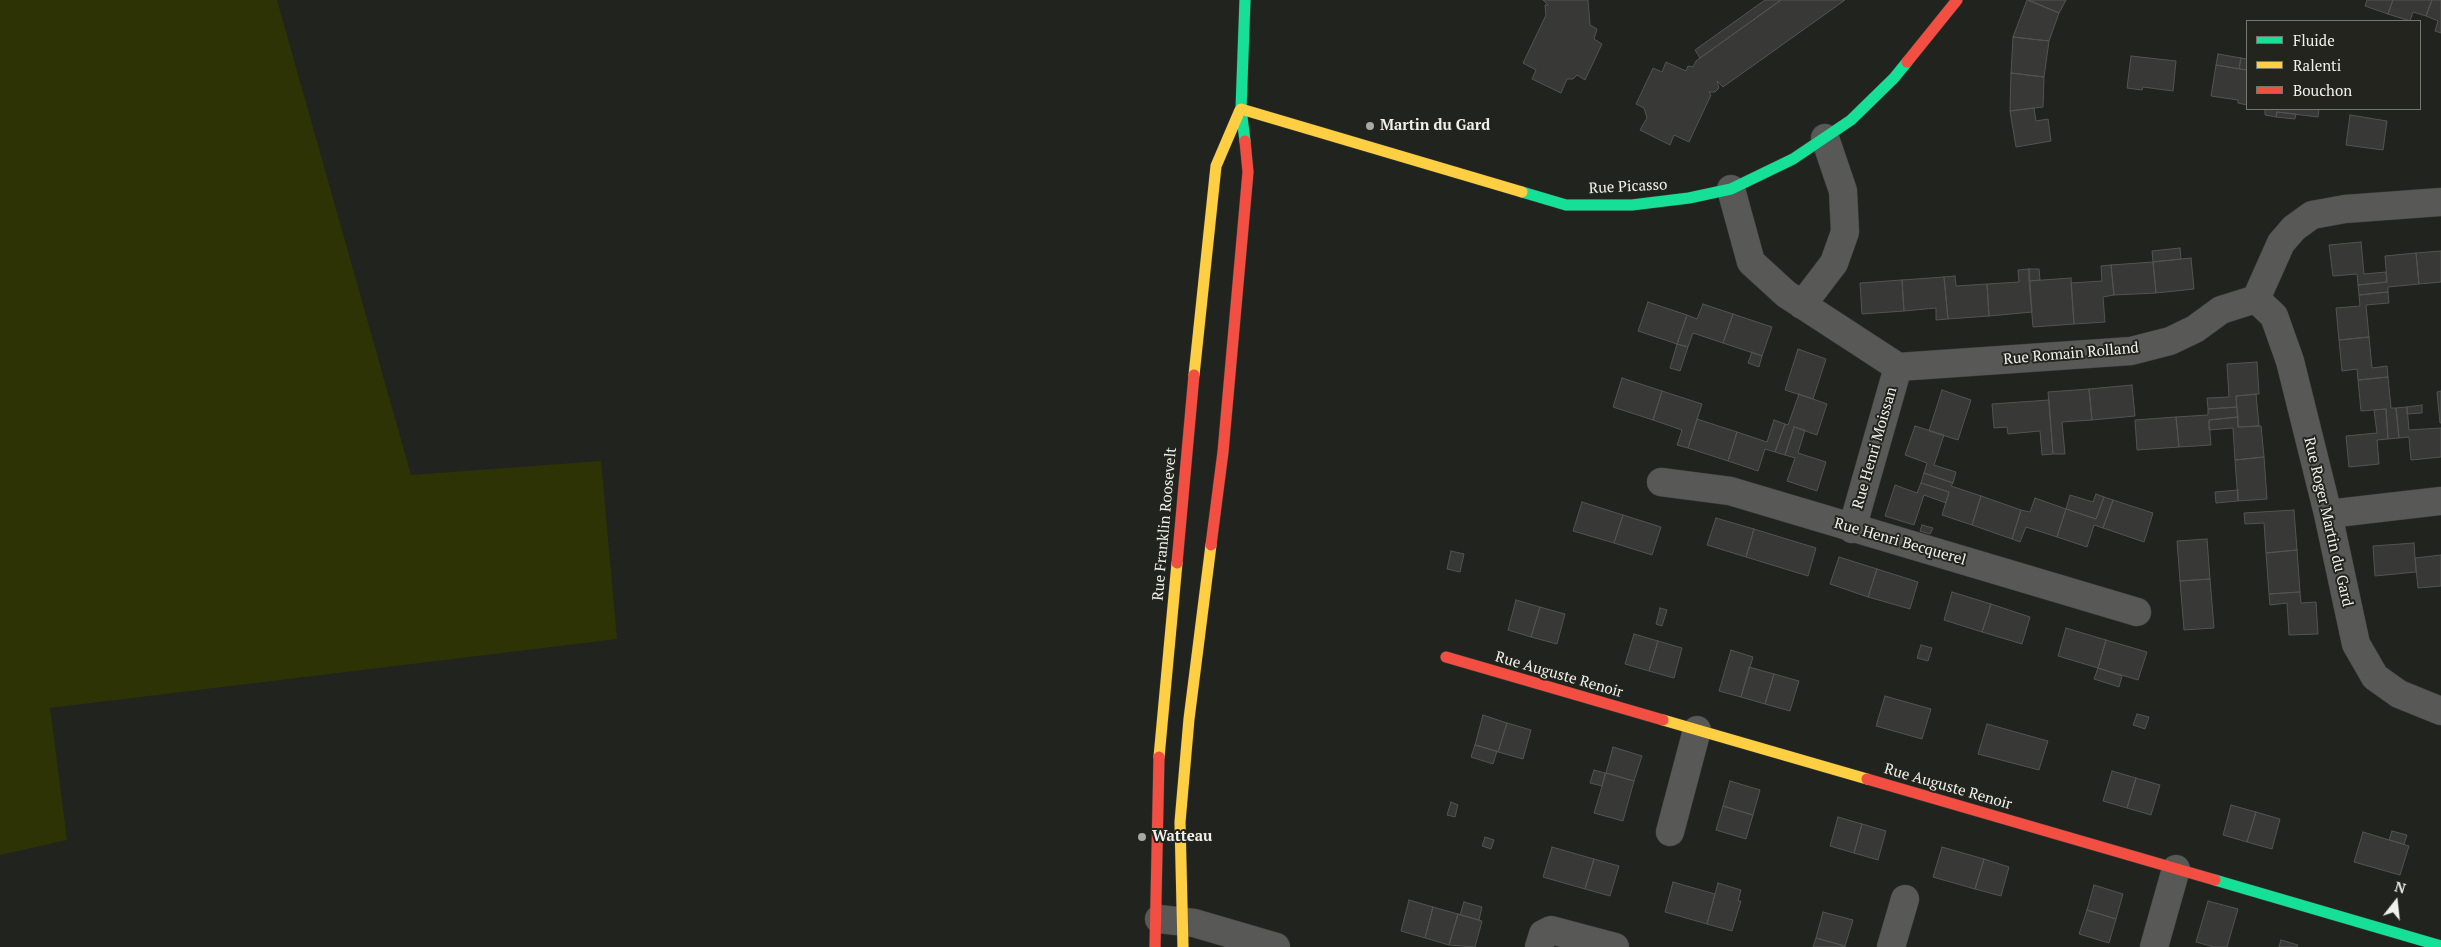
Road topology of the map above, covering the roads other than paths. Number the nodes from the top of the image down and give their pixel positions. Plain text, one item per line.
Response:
1 (1245, 0) edge
2 (1957, 0) edge
3 (1241, 109) junction
4 (1825, 138) junction
5 (1731, 189) junction
6 (2441, 202) edge
7 (2256, 299) junction
8 (1802, 305) junction
9 (1898, 367) junction
10 (1661, 482) dead end
11 (2441, 501) edge
12 (2328, 514) junction
13 (1852, 528) junction
14 (2137, 612) dead end
15 (1446, 657) dead end
16 (2441, 711) edge
17 (1697, 730) junction
18 (1670, 832) dead end
19 (2176, 870) junction
20 (1905, 899) dead end
21 (1173, 929) edge
22 (2441, 946) edge
23 (1155, 947) edge
24 (1276, 947) edge
25 (1539, 947) edge
26 (1615, 947) edge
27 (1892, 947) edge
28 (2154, 947) edge

1 - 3 street, Rue Franklin Roosevelt
2 - 4 street, Rue Picasso
3 - 5 street, Rue Picasso
3 - 21 street, Rue Franklin Roosevelt
3 - 21 street, Rue Franklin Roosevelt
4 - 5 street, Rue Picasso
4 - 8 street
5 - 8 street
6 - 7 street
7 - 9 street, Rue Romain Rolland
7 - 12 street, Rue Roger Martin du Gard
8 - 9 street
9 - 13 street, Rue Henri Moissan
10 - 13 street, Rue Henri Becquerel
11 - 12 street
12 - 16 street, Rue Roger Martin du Gard
13 - 14 street, Rue Henri Becquerel
15 - 17 street, Rue Auguste Renoir
17 - 18 street
17 - 19 street, Rue Auguste Renoir
19 - 22 street, Rue Auguste Renoir
19 - 28 street
20 - 27 street
21 - 23 street, Rue Franklin Roosevelt
21 - 24 street
25 - 26 street

